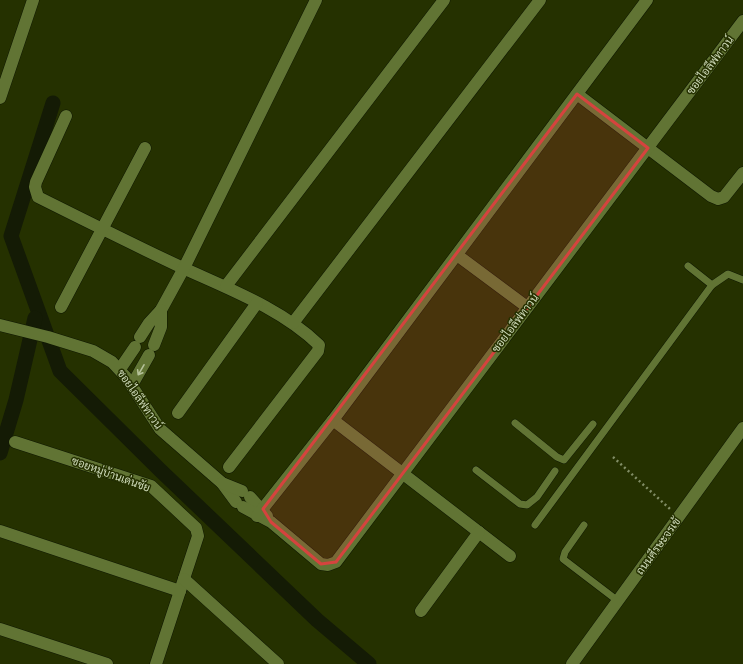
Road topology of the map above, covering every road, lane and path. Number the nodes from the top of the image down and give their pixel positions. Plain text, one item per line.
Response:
1 (33, 0) edge
2 (316, 0) edge
3 (444, 0) edge
4 (540, 0) edge
5 (647, 0) edge
6 (743, 21) edge
7 (577, 94) junction
8 (0, 98) edge
9 (66, 116) dead end
10 (145, 148) dead end
11 (648, 148) junction
12 (743, 173) edge
13 (102, 229) junction
14 (457, 255) junction
15 (688, 266) dead end
16 (184, 268) junction
17 (743, 280) edge
18 (712, 285) junction
19 (226, 286) junction
20 (258, 304) junction
21 (61, 307) dead end
22 (527, 307) junction
23 (161, 310) junction
24 (293, 323) junction
25 (0, 325) edge
26 (120, 369) junction
27 (132, 385) junction
28 (178, 413) dead end
29 (332, 420) junction
30 (515, 423) dead end
31 (593, 424) dead end
32 (743, 428) edge
33 (15, 442) dead end
34 (579, 442) junction
35 (590, 450) junction
36 (613, 457) dead end
37 (230, 467) dead end
38 (476, 470) dead end
39 (555, 471) dead end
40 (401, 473) junction
41 (222, 483) junction
42 (542, 490) junction
43 (553, 500) junction
44 (260, 513) junction
45 (679, 517) junction
46 (535, 525) dead end
47 (584, 526) dead end
48 (0, 532) edge
49 (479, 532) junction
50 (510, 556) dead end
51 (184, 579) junction
52 (180, 591) junction
53 (618, 600) junction
54 (421, 611) dead end
55 (0, 629) edge
56 (575, 663) edge
57 (107, 664) edge
58 (156, 664) edge
59 (278, 664) edge

1 - 8 street
2 - 16 street
3 - 19 street
4 - 24 street
5 - 7 street
6 - 11 street, ซอยไอลีฟทาวน์
7 - 11 street
7 - 14 street
9 - 13 street
10 - 13 street
11 - 12 street
11 - 22 street, ซอยไอลีฟทาวน์
13 - 16 street
13 - 21 street
14 - 22 street
14 - 29 street
15 - 18 lane
16 - 19 street
16 - 23 street
17 - 18 lane
18 - 35 lane
19 - 20 street
20 - 24 street
20 - 28 street
22 - 40 street, ซอยไอลีฟทาวน์
23 - 26 street
23 -> 27 street
24 - 37 street
25 - 26 street, ซอยไอลีฟทาวน์
26 - 27 street, ซอยไอลีฟทาวน์
27 - 41 street, ซอยไอลีฟทาวน์
29 - 40 street
29 - 44 street
30 - 34 lane
31 - 34 lane
32 - 45 street, ถนนศีรษะจรเข้
33 - 51 street, ซอยหมู่บ้านเด่นชัย
34 - 35 lane
35 - 43 lane
36 - 45 path
38 - 42 lane
39 - 42 lane
40 - 44 street, ซอยไอลีฟทาวน์
40 - 49 street
41 - 44 street, ซอยไอลีฟทาวน์
41 - 44 street, ซอยไอลีฟทาวน์
42 - 43 lane
43 - 46 lane
45 - 53 street, ถนนศีรษะจรเข้
47 - 53 lane
48 - 52 street
49 - 50 street
49 - 54 street
51 - 52 street, ซอยหมู่บ้านเด่นชัย
51 - 59 street
52 - 58 street, ซอยหมู่บ้านเด่นชัย
53 - 56 street, ถนนศีรษะจรเข้
55 - 57 street

